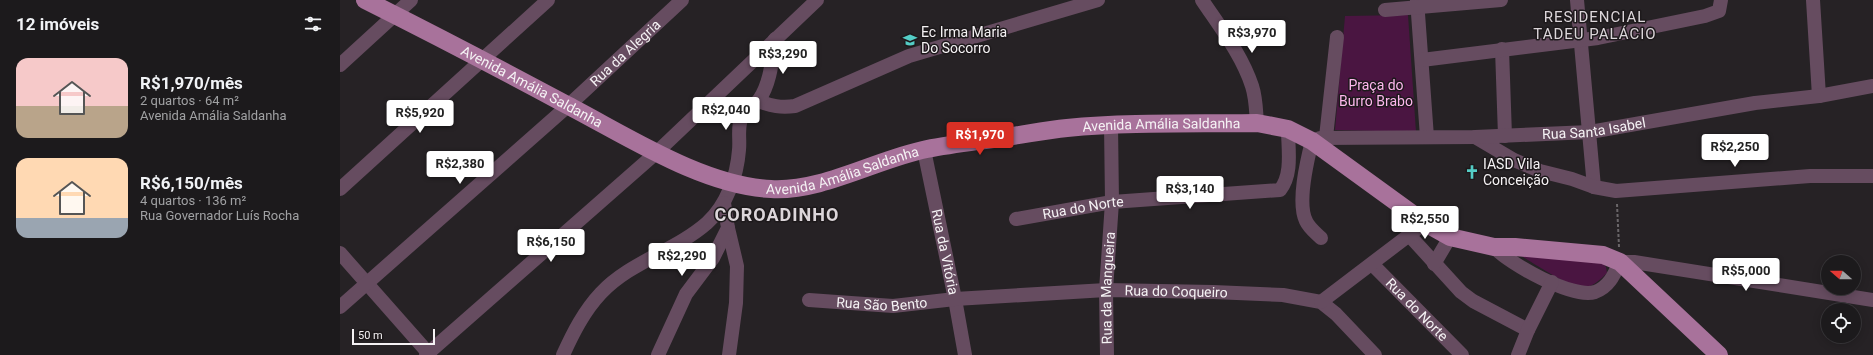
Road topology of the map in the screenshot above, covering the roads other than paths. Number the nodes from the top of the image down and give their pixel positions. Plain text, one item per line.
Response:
1 (365, 0) edge
2 (411, 0) edge
3 (548, 0) edge
4 (682, 0) edge
5 (817, 0) edge
6 (1098, 0) edge
7 (1202, 0) edge
8 (1501, 0) edge
9 (1577, 0) edge
10 (1720, 0) edge
11 (1813, 0) edge
12 (1418, 4) edge
13 (1385, 10) dead end
14 (395, 15) junction
15 (1337, 37) dead end
16 (775, 39) junction
17 (1580, 41) junction
18 (1502, 49) junction
19 (482, 60) junction
20 (1422, 60) junction
21 (340, 65) edge
22 (1873, 86) edge
23 (1818, 96) junction
24 (758, 101) junction
25 (569, 106) junction
26 (1257, 123) junction
27 (1111, 125) junction
28 (1288, 129) junction
29 (1590, 132) junction
30 (1504, 136) junction
31 (1475, 137) junction
32 (1427, 138) junction
33 (1319, 139) junction
34 (924, 150) junction
35 (656, 153) junction
36 (1873, 176) edge
37 (732, 182) junction
38 (1594, 187) junction
39 (340, 189) edge
40 (1112, 202) junction
41 (724, 203) junction
42 (1016, 219) dead end
43 (1425, 223) junction
44 (728, 228) junction
45 (1409, 235) junction
46 (1450, 237) junction
47 (1321, 238) dead end
48 (1494, 247) junction
49 (340, 253) edge
50 (1620, 262) junction
51 (1372, 264) junction
52 (1434, 264) junction
53 (1552, 282) junction
54 (368, 284) junction
55 (1106, 290) junction
56 (955, 299) junction
57 (809, 300) dead end
58 (1873, 300) edge
59 (1321, 302) junction
60 (340, 307) edge
61 (1528, 330) junction
62 (428, 354) edge
63 (662, 354) edge
64 (563, 355) edge
65 (729, 355) edge
66 (964, 355) edge
67 (1107, 355) edge
68 (1374, 355) edge
69 (1462, 355) edge
70 (1518, 355) edge
71 (1719, 355) edge

1 - 14 main road, Avenida Amália Saldanha
2 - 14 street
3 - 19 street
4 - 25 street, Rua da Alegria
5 - 16 street
6 - 24 street
7 - 26 street
8 - 12 street
9 - 17 street
10 - 17 street
11 - 23 street
12 - 13 street
12 - 20 street
14 - 19 main road, Avenida Amália Saldanha
14 - 21 street
15 - 33 street
16 - 24 street
16 - 35 street
17 - 18 street
17 - 29 street
18 - 20 street
18 - 30 street
19 - 25 main road, Avenida Amália Saldanha
19 - 39 street
20 - 32 street
22 - 23 street, Rua Santa Isabel
23 - 29 street, Rua Santa Isabel
24 - 37 street
25 - 35 main road, Avenida Amália Saldanha
25 - 54 street, Rua da Alegria
26 - 27 main road, Avenida Amália Saldanha
26 - 28 main road, Avenida Amália Saldanha
27 - 34 main road, Avenida Amália Saldanha
27 - 40 street, Rua da Mangueira
28 - 33 main road, Avenida Amália Saldanha
28 - 40 street, Rua do Norte
29 - 30 street, Rua Santa Isabel
29 - 38 street
30 - 31 street, Rua Santa Isabel
31 - 32 street, Rua Santa Isabel
31 - 38 street
32 - 33 street, Rua Santa Isabel
33 - 43 main road, Avenida Amália Saldanha
33 - 47 street
34 - 37 main road, Avenida Amália Saldanha
34 - 56 street, Rua da Vitória
35 - 37 main road, Avenida Amália Saldanha
35 - 62 street
36 - 38 street
37 - 41 street
40 - 42 street, Rua do Norte
40 - 55 street, Rua da Mangueira
41 - 44 street
41 - 64 street
43 - 45 street
43 - 46 main road, Avenida Amália Saldanha
44 - 63 street
44 - 65 street
45 - 51 street
45 - 52 street
46 - 48 main road, Avenida Amália Saldanha
46 - 52 street
48 - 50 main road, Avenida Amália Saldanha
48 - 53 street, Avenida Amália Saldanha
49 - 54 street
50 - 53 street, Avenida Amália Saldanha
50 - 58 street, Avenida Amália Saldanha
50 - 71 main road
51 - 59 street
51 - 69 street, Rua do Norte
52 - 61 street
53 - 61 street
54 - 60 street, Rua da Alegria
54 - 62 street
55 - 56 street, Rua do Coqueiro
55 - 59 street, Rua do Coqueiro
55 - 67 street, Rua da Mangueira
56 - 57 street, Rua São Bento
56 - 66 street, Rua da Vitória
59 - 68 street, Rua do Coqueiro
61 - 70 street

